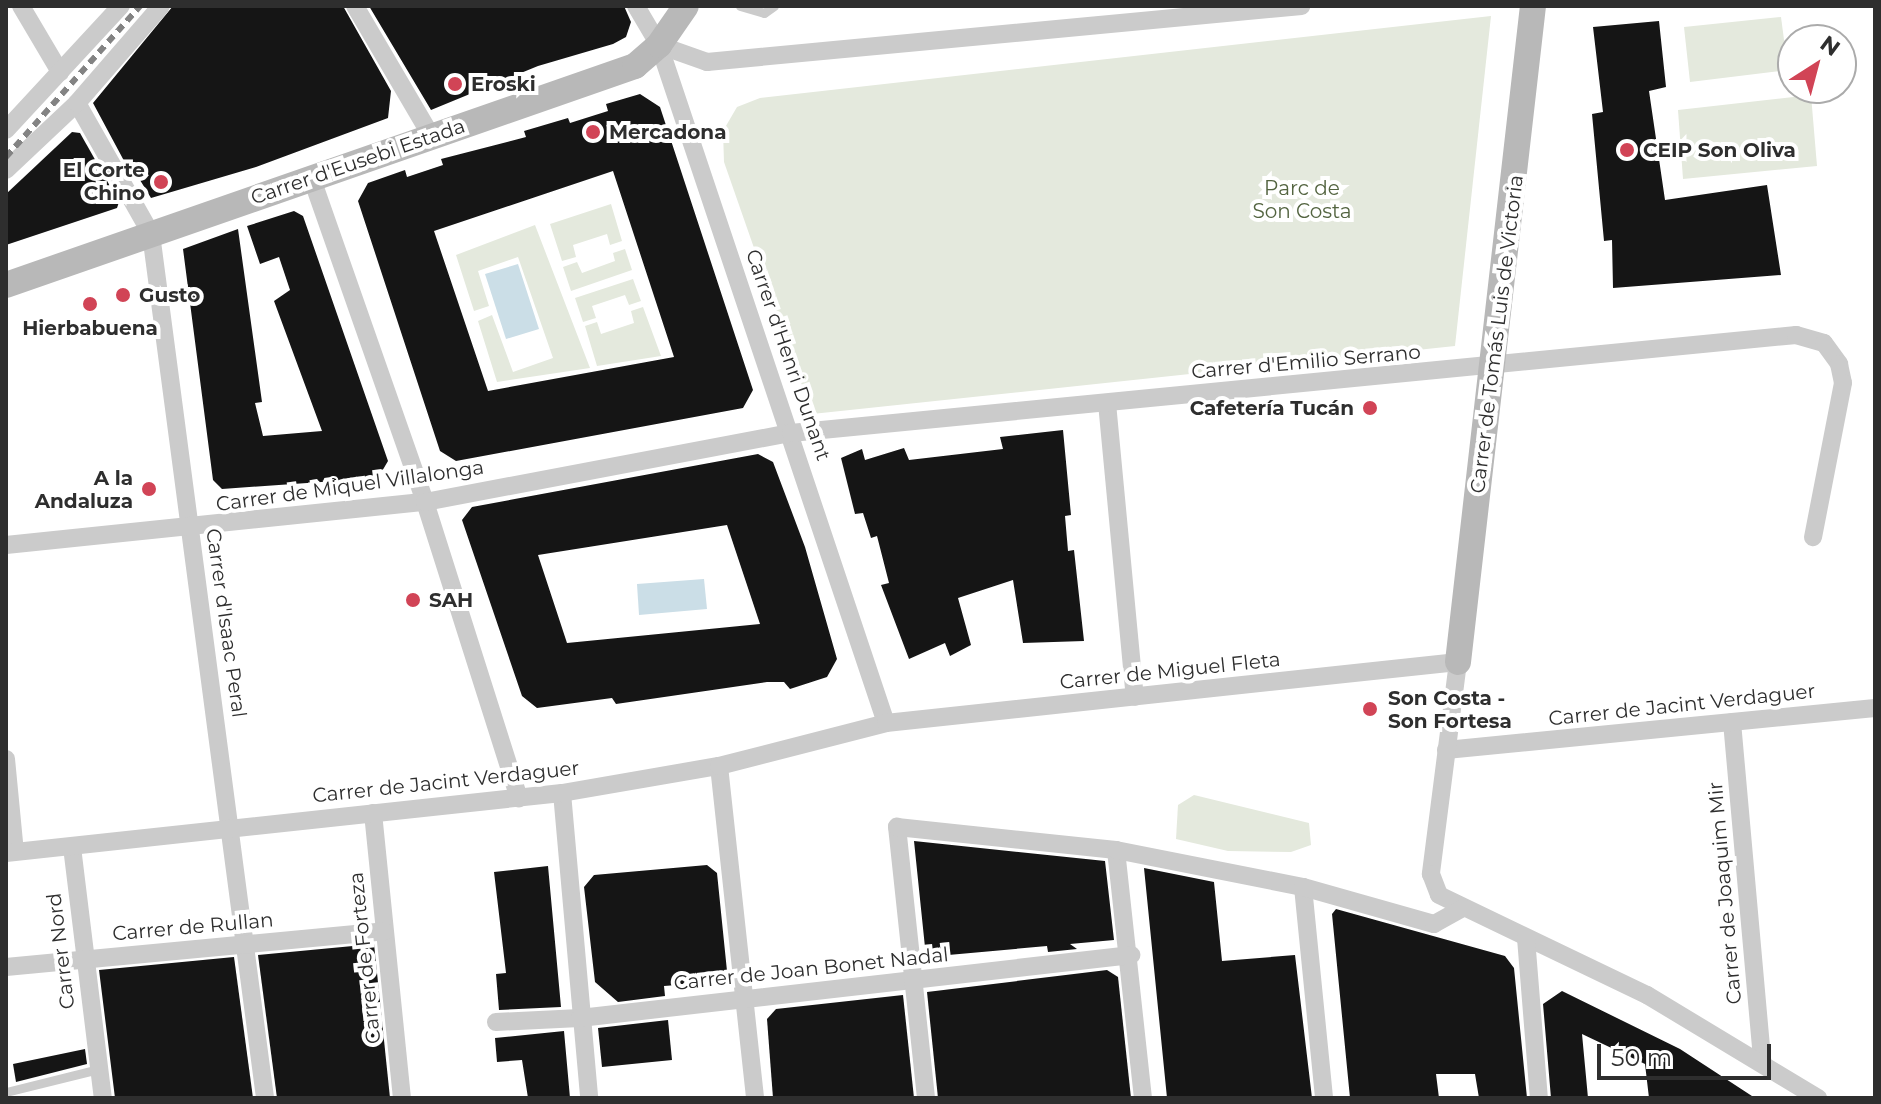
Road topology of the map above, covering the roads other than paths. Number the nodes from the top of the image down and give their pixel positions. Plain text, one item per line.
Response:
1 (21, 6) edge
2 (121, 6) edge
3 (161, 6) edge
4 (355, 6) edge
5 (636, 6) edge
6 (686, 6) edge
7 (740, 6) edge
8 (774, 6) edge
9 (1301, 6) edge
10 (1533, 6) edge
11 (1146, 14) edge
12 (659, 45) junction
13 (60, 72) junction
14 (77, 103) junction
15 (6, 130) edge
16 (432, 137) junction
17 (6, 170) edge
18 (312, 179) junction
19 (151, 234) junction
20 (6, 285) edge
21 (1494, 366) junction
22 (1107, 403) junction
23 (791, 433) junction
24 (425, 502) junction
25 (191, 529) junction
26 (1813, 537) dead end
27 (6, 545) edge
28 (1458, 662) junction
29 (1135, 697) junction
30 (1875, 708) edge
31 (1732, 722) junction
32 (886, 723) junction
33 (1446, 750) junction
34 (6, 759) edge
35 (719, 766) junction
36 (562, 793) junction
37 (519, 798) junction
38 (373, 813) junction
39 (232, 828) junction
40 (72, 847) junction
41 (1116, 850) junction
42 (11, 853) edge
43 (1303, 887) junction
44 (1463, 908) junction
45 (384, 931) junction
46 (1526, 938) junction
47 (246, 944) junction
48 (1131, 955) junction
49 (82, 959) junction
50 (6, 967) edge
51 (913, 980) junction
52 (743, 999) junction
53 (580, 1018) junction
54 (496, 1022) dead end
55 (1762, 1061) junction
56 (99, 1069) junction
57 (6, 1092) edge
58 (103, 1098) edge
59 (265, 1098) edge
60 (402, 1098) edge
61 (589, 1098) edge
62 (755, 1098) edge
63 (926, 1098) edge
64 (1143, 1098) edge
65 (1324, 1098) edge
66 (1539, 1098) edge
67 (1818, 1098) edge

1 - 13 street
2 - 13 street
3 - 14 street
4 - 16 street
5 - 12 street, Carrer d'Henri Dunant
6 - 12 main road, Carrer d'Eusebi Estada
7 - 8 lane
9 - 11 street
10 - 21 main road, Carrer de Tomás Luis de Victoria
11 - 12 street
12 - 16 main road, Carrer d'Eusebi Estada
12 - 23 street, Carrer d'Henri Dunant
13 - 15 street
14 - 17 street
14 - 19 street
16 - 18 main road, Carrer d'Eusebi Estada
18 - 19 main road, Carrer d'Eusebi Estada
18 - 24 street
19 - 20 main road, Carrer d'Eusebi Estada
19 - 25 street, Carrer d'Isaac Peral
21 - 22 street, Carrer d'Emilio Serrano
21 - 26 street, Carrer d'Emilio Serrano
21 - 28 main road, Carrer de Tomás Luis de Victoria
22 - 23 street, Carrer d'Emilio Serrano
22 - 29 street
23 - 24 street, Carrer de Miquel Villalonga
23 - 32 street, Carrer d'Henri Dunant
24 - 25 street, Carrer de Miquel Villalonga
24 - 37 street
25 - 27 street, Carrer de Miquel Villalonga
25 - 39 street, Carrer d'Isaac Peral
28 - 29 street, Carrer de Miguel Fleta
28 - 33 street
29 - 32 street, Carrer de Miguel Fleta
30 - 31 street, Carrer de Jacint Verdaguer
31 - 33 street, Carrer de Jacint Verdaguer
31 - 55 street, Carrer de Joaquim Mir
32 - 35 street, Carrer de Jacint Verdaguer
33 - 44 street
34 - 42 street
35 - 36 street, Carrer de Jacint Verdaguer
35 - 52 street
36 - 37 street, Carrer de Jacint Verdaguer
36 - 53 street
37 - 38 street, Carrer de Jacint Verdaguer
38 - 39 street, Carrer de Jacint Verdaguer
38 - 45 street, Carrer de Forteza
39 - 40 street, Carrer de Jacint Verdaguer
39 - 47 street, Carrer d'Isaac Peral
40 - 42 street, Carrer de Jacint Verdaguer
40 - 49 street, Carrer Nord
41 - 43 street
41 - 48 street
41 - 51 street
43 - 44 street
43 - 65 street
44 - 46 street
45 - 47 street, Carrer de Rullan
45 - 60 street, Carrer de Forteza
46 - 55 street
46 - 66 street
47 - 49 street, Carrer de Rullan
47 - 59 street, Carrer d'Isaac Peral
48 - 51 street, Carrer de Joan Bonet Nadal
48 - 64 street
49 - 50 street, Carrer de Rullan
49 - 56 street, Carrer Nord
51 - 52 street, Carrer de Joan Bonet Nadal
51 - 63 street
52 - 53 street, Carrer de Joan Bonet Nadal
52 - 62 street
53 - 54 street, Carrer de Joan Bonet Nadal
53 - 61 street
55 - 67 street
56 - 57 lane
56 - 58 street, Carrer Nord

